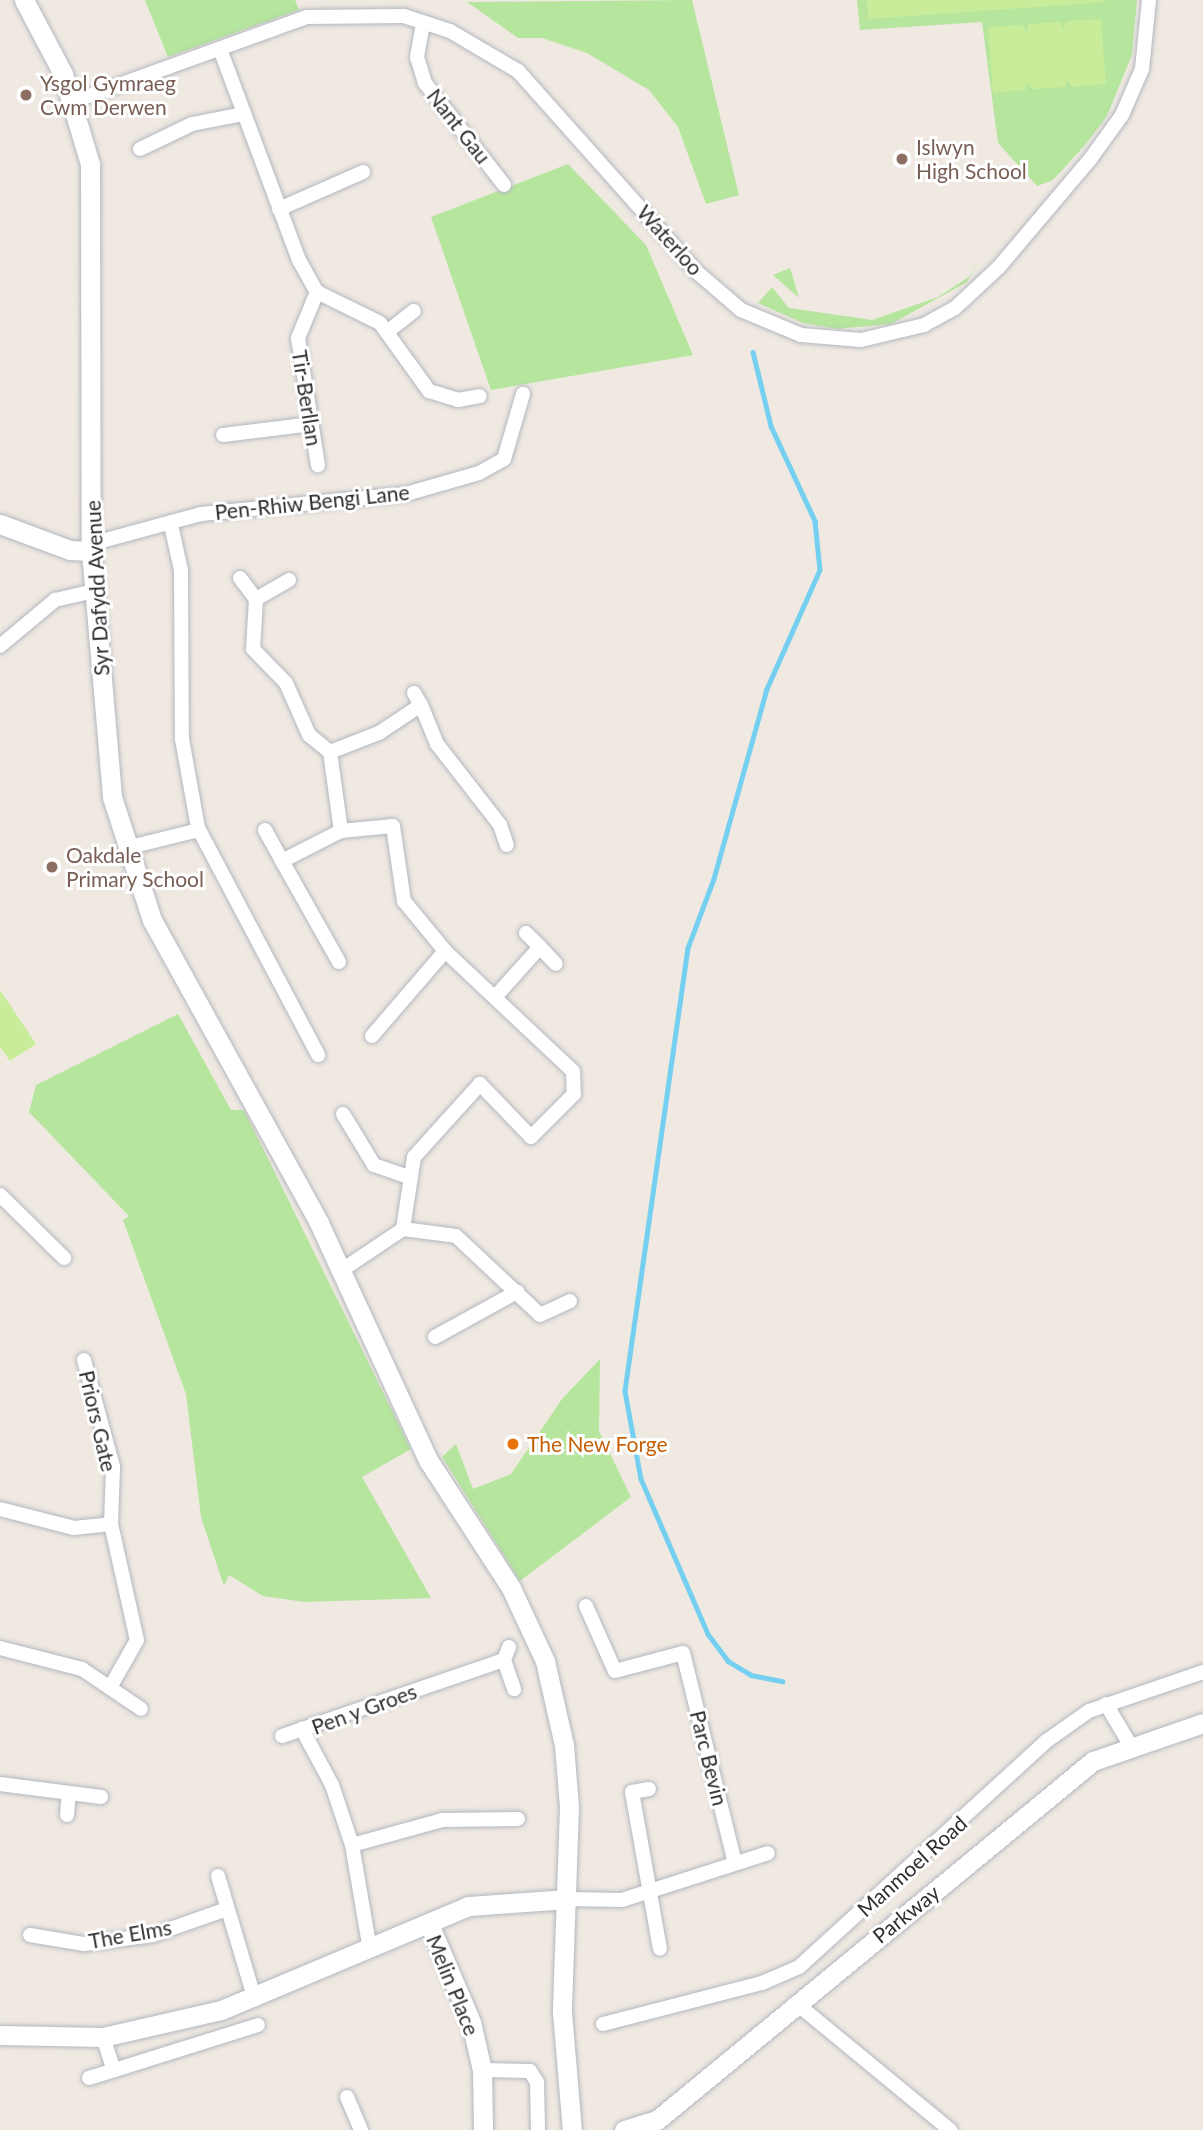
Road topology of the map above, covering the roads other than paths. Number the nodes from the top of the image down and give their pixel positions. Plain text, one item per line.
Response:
1 (24, 0) edge
2 (1149, 0) edge
3 (380, 6) edge
4 (423, 23) junction
5 (220, 49) junction
6 (72, 102) junction
7 (244, 114) junction
8 (140, 149) dead end
9 (363, 172) dead end
10 (504, 185) dead end
11 (279, 209) junction
12 (317, 292) junction
13 (414, 311) dead end
14 (387, 331) junction
15 (523, 394) dead end
16 (480, 396) dead end
17 (312, 424) junction
18 (223, 435) dead end
19 (318, 466) dead end
20 (0, 524) edge
21 (171, 525) junction
22 (91, 547) junction
23 (240, 578) dead end
24 (289, 580) dead end
25 (94, 591) junction
26 (256, 599) junction
27 (0, 646) edge
28 (330, 752) junction
29 (199, 830) junction
30 (265, 830) dead end
31 (341, 831) junction
32 (507, 845) dead end
33 (126, 848) junction
34 (282, 861) junction
35 (526, 933) dead end
36 (540, 947) junction
37 (445, 951) junction
38 (339, 962) dead end
39 (556, 964) dead end
40 (496, 996) junction
41 (372, 1036) dead end
42 (318, 1055) dead end
43 (343, 1114) dead end
44 (409, 1177) junction
45 (0, 1195) edge
46 (403, 1229) junction
47 (64, 1258) dead end
48 (342, 1270) junction
49 (517, 1292) junction
50 (570, 1301) dead end
51 (435, 1337) dead end
52 (84, 1360) dead end
53 (0, 1509) edge
54 (111, 1524) junction
55 (586, 1606) dead end
56 (0, 1648) edge
57 (1203, 1672) edge
58 (111, 1686) junction
59 (514, 1689) dead end
60 (1106, 1704) junction
61 (141, 1709) dead end
62 (1203, 1723) edge
63 (302, 1729) junction
64 (282, 1736) dead end
65 (1132, 1748) junction
66 (0, 1784) edge
67 (649, 1789) dead end
68 (69, 1794) junction
69 (101, 1797) dead end
70 (67, 1815) dead end
71 (518, 1819) dead end
72 (352, 1845) junction
73 (768, 1853) dead end
74 (735, 1863) junction
75 (218, 1876) dead end
76 (647, 1890) junction
77 (569, 1899) junction
78 (228, 1909) junction
79 (429, 1924) junction
80 (30, 1935) dead end
81 (660, 1949) dead end
82 (370, 1950) junction
83 (255, 2000) junction
84 (796, 2003) junction
85 (221, 2010) junction
86 (603, 2024) dead end
87 (258, 2025) dead end
88 (230, 2034) junction
89 (0, 2035) edge
90 (103, 2037) junction
91 (114, 2070) junction
92 (482, 2070) junction
93 (89, 2078) dead end
94 (347, 2097) dead end
95 (361, 2130) edge
96 (483, 2130) edge
97 (538, 2130) edge
98 (572, 2130) edge
99 (624, 2130) edge
100 (950, 2130) edge

1 - 6 street, Syr Dafydd Avenue
2 - 4 street, Waterloo
3 - 4 street, Waterloo
3 - 5 street, Waterloo
4 - 10 street, Nant Gau
5 - 6 street, Waterloo
5 - 7 street
6 - 22 street, Syr Dafydd Avenue
7 - 8 street
7 - 11 street
9 - 11 street
11 - 12 street
12 - 14 street
12 - 17 street, Tir-Berllan
13 - 14 street
14 - 16 street
15 - 21 street, Pen-Rhiw Bengi Lane
17 - 18 street
17 - 19 street, Tir-Berllan
20 - 22 street
21 - 22 street, Pen-Rhiw Bengi Lane
21 - 29 street
22 - 25 street, Syr Dafydd Avenue
23 - 26 street
24 - 26 street
25 - 27 street
25 - 33 street, Syr Dafydd Avenue
26 - 28 street
28 - 31 street
28 - 32 street
29 - 33 street
29 - 42 street
30 - 34 street
31 - 34 street
31 - 37 street
33 - 48 street, Syr Dafydd Avenue
34 - 38 street
35 - 36 street
36 - 39 street
36 - 40 street
37 - 40 street
37 - 41 street
40 - 44 street
43 - 44 street
44 - 46 street
45 - 47 street
46 - 48 street
46 - 49 street
48 - 77 street, Syr Dafydd Avenue
49 - 50 street
49 - 51 street
52 - 54 street, Priors Gate
53 - 54 street
54 - 58 street, Priors Gate
55 - 74 street, Parc Bevin
56 - 58 street
57 - 60 street, Manmoel Road
58 - 61 street
59 - 63 street, Pen y Groes
60 - 65 street
60 - 86 street, Manmoel Road
62 - 65 street, Parkway
63 - 64 street
63 - 72 street, Pen y Groes
65 - 84 street, Parkway
66 - 68 street
67 - 76 street
68 - 69 street
68 - 70 street
71 - 72 street
72 - 82 street, Pen y Groes
73 - 74 street
74 - 76 street
75 - 78 street
76 - 77 street
76 - 81 street
77 - 79 street
77 - 98 street, Syr Dafydd Avenue
78 - 80 street, The Elms
78 - 83 street
79 - 82 street
79 - 92 street, Melin Place
82 - 83 street
83 - 85 street
84 - 99 street, Parkway
84 - 100 street
85 - 88 street
85 - 90 street
87 - 88 street
88 - 91 street
89 - 90 street
90 - 91 street
91 - 93 street
92 - 96 street, Melin Place
92 - 97 street
94 - 95 street

